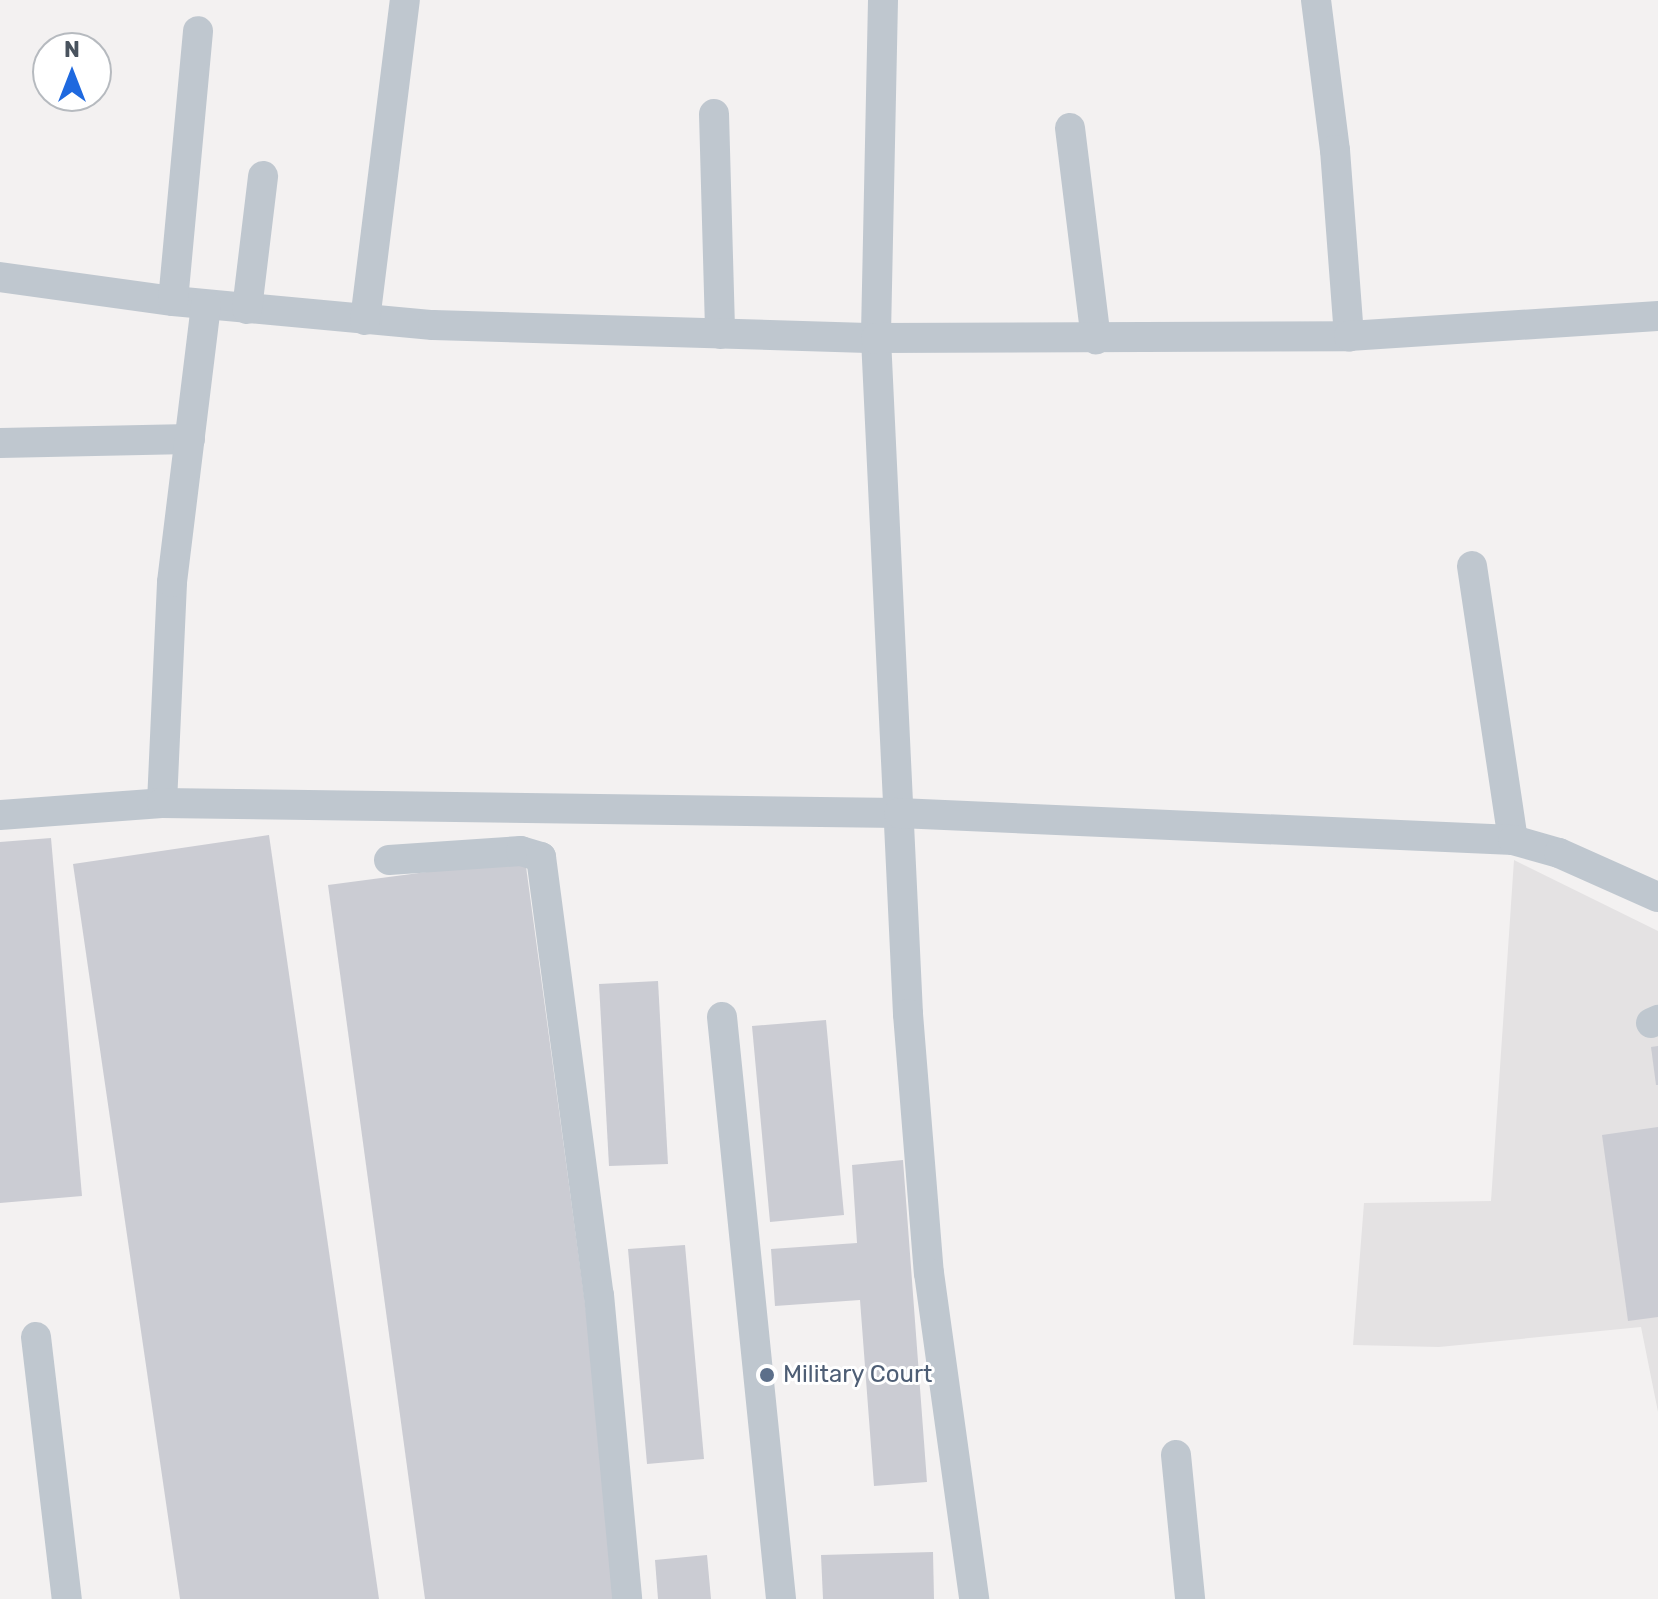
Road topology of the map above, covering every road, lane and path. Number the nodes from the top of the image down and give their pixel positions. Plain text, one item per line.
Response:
1 (405, 0) edge
2 (883, 0) edge
3 (1316, 0) edge
4 (198, 31) dead end
5 (714, 114) dead end
6 (1070, 128) dead end
7 (263, 176) dead end
8 (0, 277) edge
9 (173, 301) junction
10 (206, 305) junction
11 (247, 309) junction
12 (1658, 316) edge
13 (365, 320) junction
14 (720, 334) junction
15 (1349, 336) junction
16 (876, 338) junction
17 (1096, 339) junction
18 (190, 439) junction
19 (0, 443) edge
20 (1472, 566) dead end
21 (162, 803) junction
22 (521, 808) junction
23 (899, 813) junction
24 (0, 815) edge
25 (1513, 840) junction
26 (521, 851) junction
27 (389, 860) dead end
28 (1658, 897) edge
29 (722, 1017) dead end
30 (36, 1337) dead end
31 (1176, 1455) dead end
32 (67, 1599) edge
33 (627, 1599) edge
34 (781, 1599) edge
35 (974, 1599) edge
36 (1190, 1599) edge

1 - 13 street
2 - 16 street
3 - 15 street
4 - 9 street
5 - 14 street
6 - 17 street
7 - 11 street
8 - 9 street
9 - 10 street
10 - 11 street
10 - 18 street
11 - 13 street
12 - 15 street
13 - 14 street
14 - 16 street
15 - 17 street
16 - 17 street
16 - 23 street
18 - 19 street
18 - 21 street
20 - 25 street
21 - 22 street
21 - 24 street
22 - 23 street
22 - 26 street
23 - 25 street
23 - 35 street
25 - 28 street
26 - 27 street
26 - 33 street
29 - 34 street
30 - 32 street
31 - 36 street

